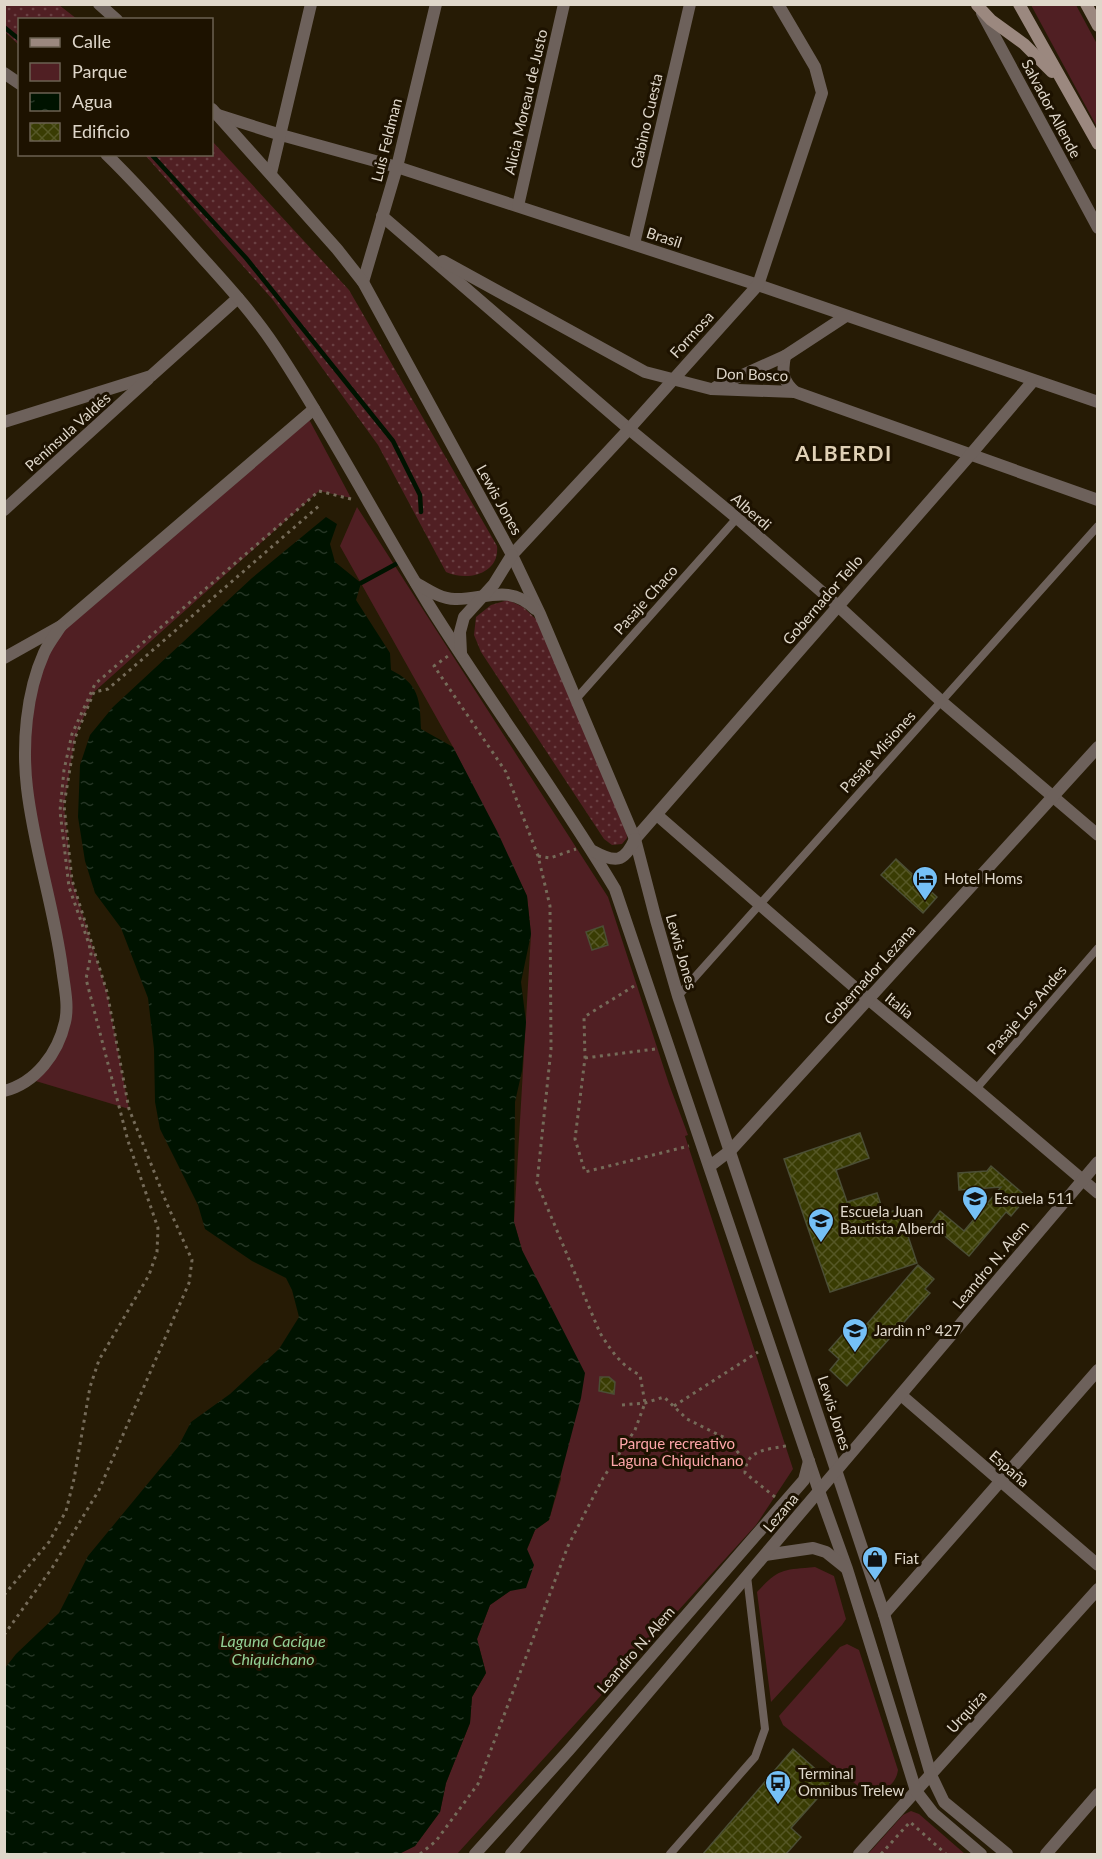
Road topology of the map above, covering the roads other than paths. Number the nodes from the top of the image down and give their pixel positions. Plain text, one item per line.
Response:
1 (99, 4) edge
2 (311, 4) edge
3 (436, 4) edge
4 (564, 4) edge
5 (690, 4) edge
6 (778, 4) edge
7 (977, 4) edge
8 (1019, 4) edge
9 (1086, 4) edge
10 (115, 18) edge
11 (1098, 26) edge
12 (4, 73) edge
13 (1062, 81) junction
14 (18, 83) edge
15 (215, 112) edge
16 (281, 135) junction
17 (1098, 144) edge
18 (108, 156) edge
19 (397, 167) junction
20 (271, 173) junction
21 (518, 206) junction
22 (382, 216) junction
23 (1098, 228) edge
24 (634, 244) junction
25 (421, 249) junction
26 (363, 282) junction
27 (758, 285) junction
28 (238, 298) junction
29 (846, 316) junction
30 (785, 356) junction
31 (151, 376) junction
32 (671, 380) junction
33 (1033, 381) junction
34 (711, 389) junction
35 (795, 392) junction
36 (1098, 402) edge
37 (314, 409) junction
38 (4, 422) edge
39 (629, 429) junction
40 (971, 454) junction
41 (1098, 500) edge
42 (4, 510) edge
43 (737, 518) junction
44 (1098, 526) edge
45 (512, 555) junction
46 (416, 583) junction
47 (486, 594) junction
48 (838, 606) junction
49 (540, 614) junction
50 (61, 626) junction
51 (4, 658) edge
52 (458, 659) junction
53 (576, 699) junction
54 (941, 701) junction
55 (1098, 747) edge
56 (1053, 796) junction
57 (657, 815) junction
58 (1098, 835) edge
59 (635, 839) junction
60 (592, 851) junction
61 (759, 905) junction
62 (1098, 948) edge
63 (678, 996) junction
64 (868, 999) junction
65 (976, 1089) junction
66 (4, 1091) edge
67 (731, 1150) junction
68 (1098, 1162) edge
69 (710, 1166) junction
70 (1083, 1180) junction
71 (1098, 1193) edge
72 (1098, 1370) edge
73 (901, 1395) junction
74 (809, 1460) junction
75 (837, 1470) junction
76 (1000, 1481) junction
77 (819, 1491) junction
78 (765, 1555) junction
79 (1098, 1566) edge
80 (847, 1569) junction
81 (747, 1576) junction
82 (1098, 1589) edge
83 (884, 1614) junction
84 (931, 1774) junction
85 (916, 1791) junction
86 (1098, 1794) edge
87 (475, 1854) edge
88 (512, 1854) edge
89 (670, 1854) edge
90 (858, 1854) edge
91 (981, 1854) edge
92 (1007, 1854) edge
93 (1046, 1854) edge

1 - 10 street
2 - 16 street
3 - 19 street, Luis Feldman
4 - 21 street, Alicia Moreau de Justo
5 - 24 street, Gabino Cuesta
6 - 27 street, Formosa
7 - 13 main road
7 - 23 street, Salvador Allende
8 - 13 main road, Salvador Allende
9 - 11 main road
12 - 14 street
13 - 17 main road, Salvador Allende
15 - 16 street, Brasil
15 - 20 street, Lewis Jones
16 - 19 street, Brasil
16 - 20 street
18 - 28 street
19 - 21 street, Brasil
19 - 22 street, Luis Feldman
20 - 26 street, Lewis Jones
21 - 24 street, Brasil
22 - 25 street, Alberdi
22 - 26 street, Luis Feldman
24 - 27 street, Brasil
25 - 32 street, Don Bosco
25 - 39 street, Alberdi
26 - 45 street, Lewis Jones
27 - 29 street, Brasil
27 - 32 street, Formosa
28 - 31 street, Península Valdés
28 - 37 street
29 - 30 street
29 - 33 street, Brasil
30 - 34 street
30 - 35 street
31 - 38 street, Península Valdés
31 - 42 street, Península Valdés
32 - 34 street, Don Bosco
32 - 39 street, Formosa
33 - 36 street, Brasil
33 - 40 street, Gobernador Tello
34 - 35 street, Don Bosco
35 - 40 street, Don Bosco
37 - 46 street
37 - 50 street
39 - 43 street, Alberdi
39 - 45 street, Formosa
40 - 41 street, Don Bosco
40 - 48 street, Gobernador Tello
43 - 48 street, Alberdi
43 - 53 lane, Pasaje Chaco
44 - 54 lane, Pasaje Misiones
45 - 47 street, Formosa
45 - 49 street, Lewis Jones
46 - 47 street
46 - 52 street
47 - 49 street
47 - 52 street, Formosa
48 - 54 street, Alberdi
48 - 57 street, Gobernador Tello
49 - 53 street, Lewis Jones
50 - 51 street
50 - 66 street
52 - 60 street
53 - 59 street, Lewis Jones
54 - 56 street, Alberdi
54 - 61 lane, Pasaje Misiones
55 - 56 street, Gobernador Lezana
56 - 58 street, Alberdi
56 - 64 street, Gobernador Lezana
57 - 59 street, Gobernador Tello
57 - 61 street, Italia
59 - 60 street, Gobernador Tello
59 - 63 street, Lewis Jones
60 - 69 street
61 - 63 lane, Pasaje Misiones
61 - 64 street, Italia
62 - 65 lane, Pasaje Los Andes
63 - 67 street, Lewis Jones
64 - 65 street, Italia
64 - 67 street, Gobernador Lezana
65 - 70 street, Italia
67 - 69 street, Gobernador Lezana
67 - 75 street, Lewis Jones
68 - 70 street, Leandro N. Alem
69 - 74 street
70 - 71 street, Italia
70 - 73 street, Leandro N. Alem
72 - 76 street
73 - 75 street, Leandro N. Alem
73 - 76 street, España
74 - 77 street
74 - 87 street, Leandro N. Alem
75 - 77 street, Lezana
75 - 83 street, Lewis Jones
76 - 79 street, España
76 - 83 street
77 - 78 street, Lezana
77 - 80 street
78 - 80 street
78 - 81 street, Lezana
80 - 85 street
81 - 88 street
81 - 89 lane
82 - 84 street, Urquiza
83 - 84 street, Lewis Jones
84 - 85 street, Urquiza
84 - 92 street, Lewis Jones
85 - 90 street, Urquiza
85 - 91 street
86 - 93 street

